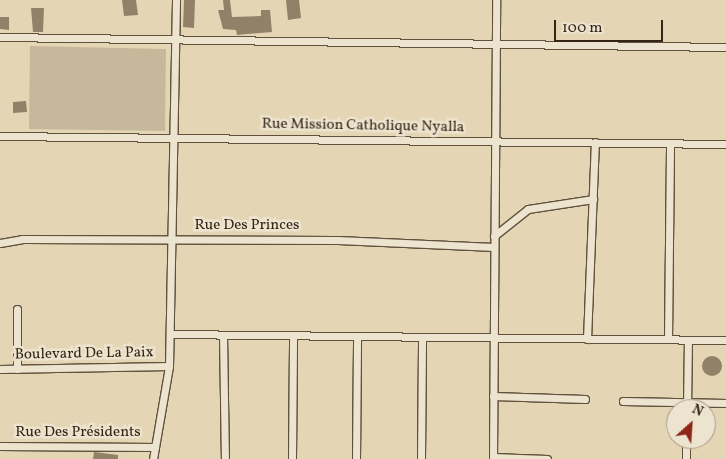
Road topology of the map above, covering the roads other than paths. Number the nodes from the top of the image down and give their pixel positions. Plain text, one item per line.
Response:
1 (176, 0) edge
2 (496, 0) edge
3 (0, 37) edge
4 (176, 39) junction
5 (495, 44) junction
6 (726, 47) edge
7 (0, 136) edge
8 (172, 137) junction
9 (495, 141) junction
10 (596, 142) junction
11 (670, 143) junction
12 (726, 144) edge
13 (593, 199) junction
14 (494, 236) junction
15 (170, 239) junction
16 (0, 244) edge
17 (494, 247) junction
18 (16, 310) dead end
19 (170, 334) junction
20 (223, 335) junction
21 (293, 335) junction
22 (357, 336) junction
23 (422, 337) junction
24 (494, 338) junction
25 (588, 339) junction
26 (668, 339) junction
27 (688, 340) junction
28 (726, 340) edge
29 (169, 366) junction
30 (0, 369) edge
31 (17, 369) junction
32 (493, 396) junction
33 (585, 399) dead end
34 (687, 399) edge
35 (623, 401) dead end
36 (666, 404) edge
37 (0, 446) edge
38 (155, 447) junction
39 (493, 458) edge
40 (153, 459) edge
41 (225, 459) edge
42 (292, 459) edge
43 (356, 459) edge
44 (421, 459) edge
45 (547, 459) edge

1 - 4 street
2 - 5 street
3 - 4 street
4 - 5 street
4 - 8 street
5 - 6 street
5 - 9 street
7 - 8 street, Rue Mission Catholique Nyalla
8 - 9 street, Rue Mission Catholique Nyalla
8 - 15 street
9 - 10 street, Rue Mission Catholique Nyalla
9 - 14 street
10 - 11 street, Rue Mission Catholique Nyalla
10 - 13 street
11 - 12 street, Rue Mission Catholique Nyalla
11 - 26 street
13 - 14 street
13 - 25 street
14 - 17 street
15 - 16 street, Rue Des Princes
15 - 17 street, Rue Des Princes
15 - 19 street
17 - 24 street
18 - 31 street
19 - 20 street
19 - 29 street
20 - 21 street
20 - 41 street
21 - 22 street
21 - 42 street
22 - 23 street
22 - 43 street
23 - 24 street
23 - 44 street
24 - 25 street
24 - 32 street
25 - 26 street
26 - 27 street
27 - 28 street
27 - 34 street
29 - 31 street, Boulevard De La Paix
29 - 38 street
30 - 31 street, Boulevard De La Paix
32 - 33 street
32 - 39 street
35 - 36 street
37 - 38 street, Rue Des Présidents
38 - 40 street
39 - 45 street

